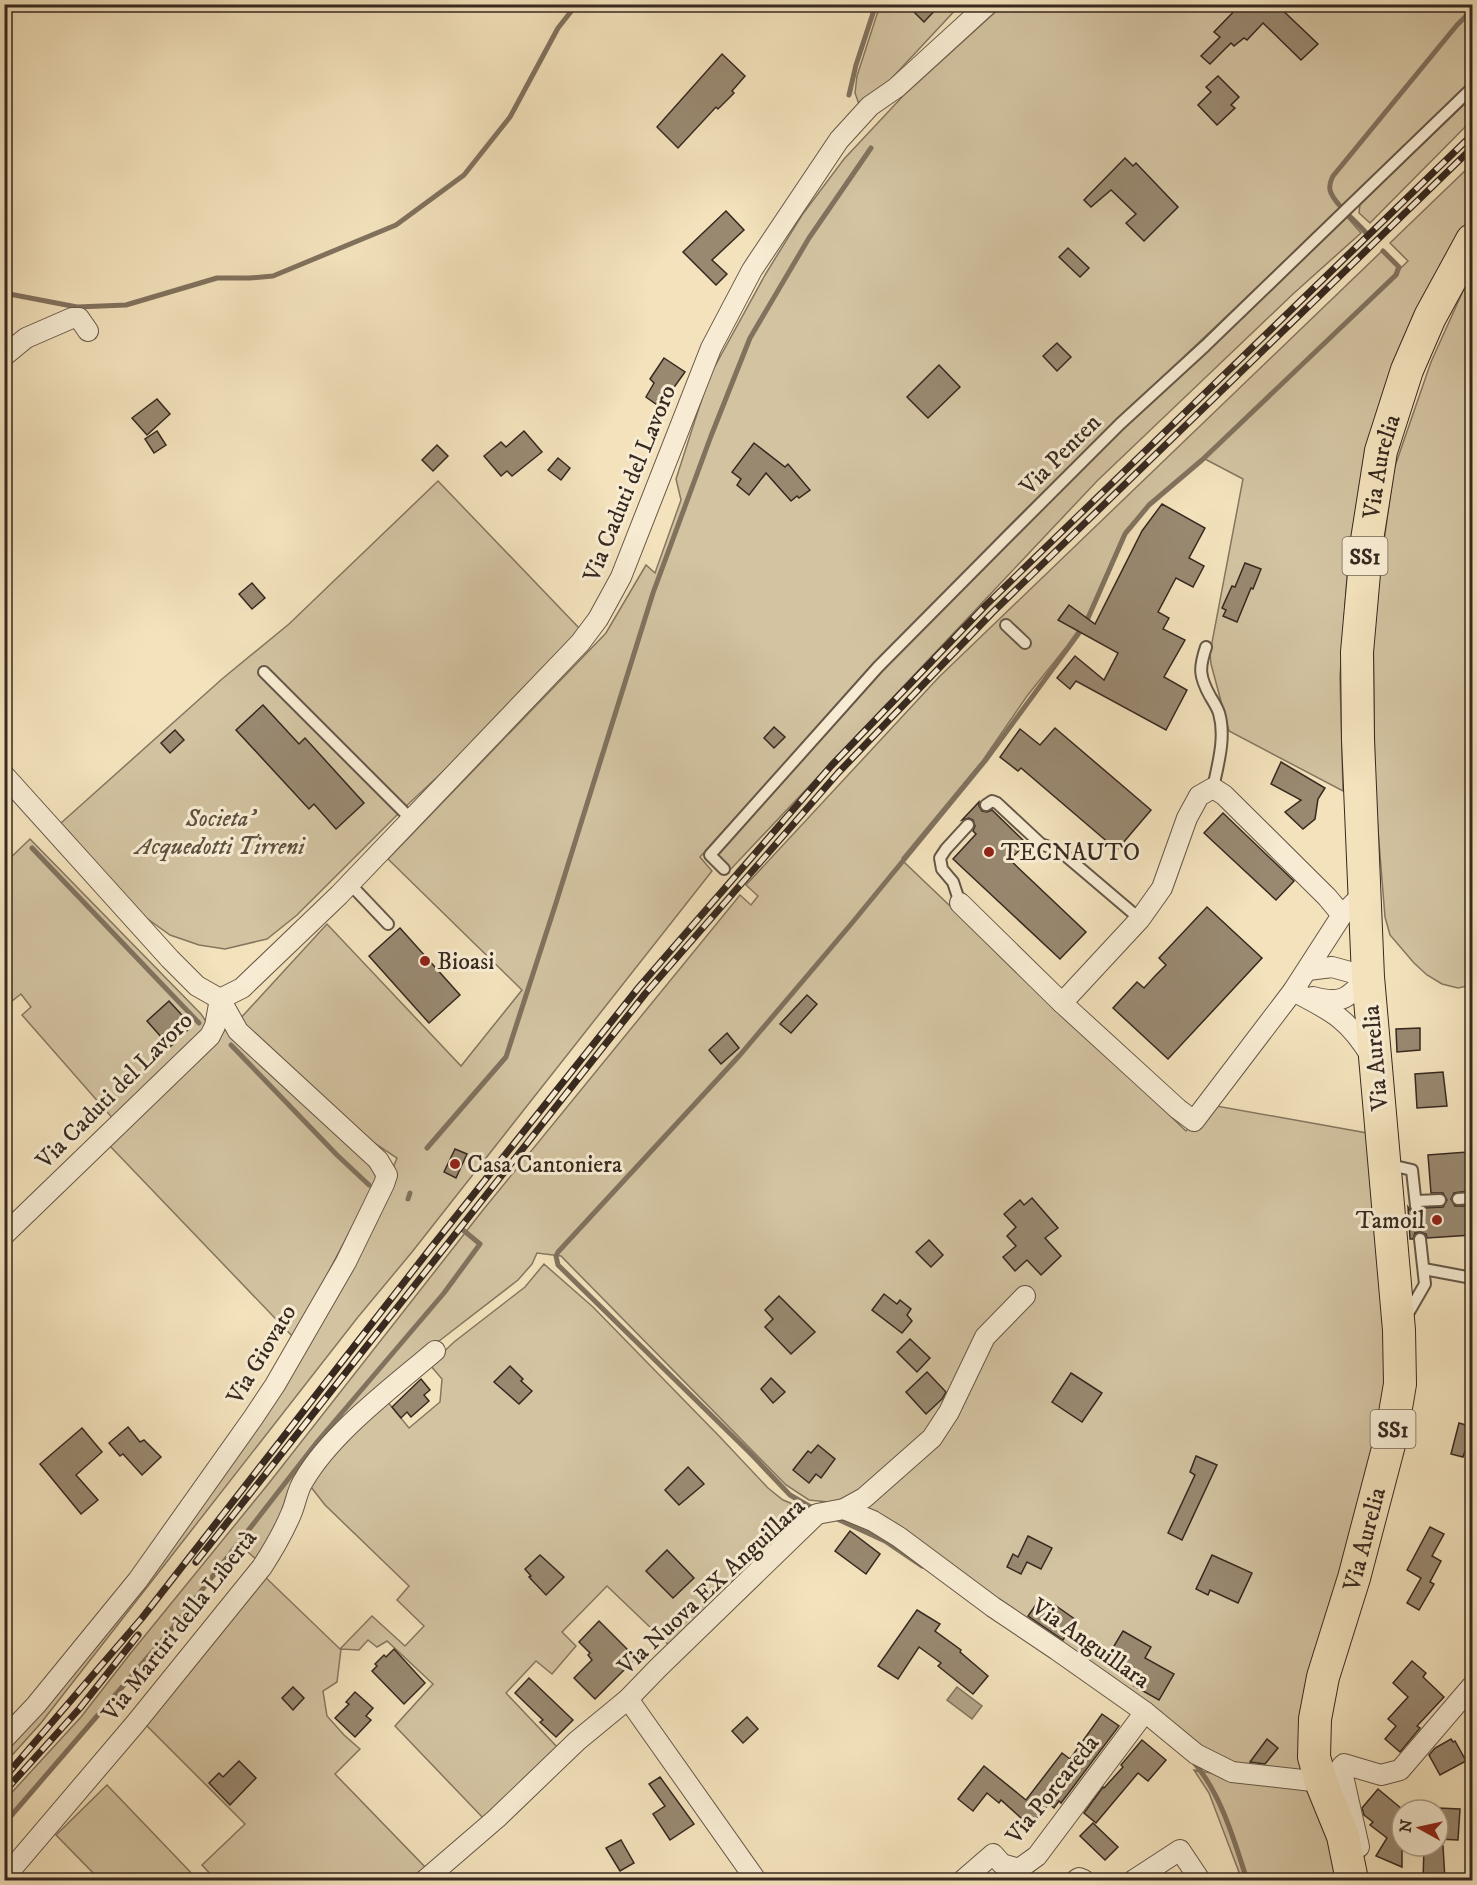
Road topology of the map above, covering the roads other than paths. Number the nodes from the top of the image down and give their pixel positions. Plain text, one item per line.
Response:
1 (988, 4) edge
2 (1473, 88) edge
3 (1473, 240) edge
4 (88, 331) dead end
5 (4, 356) edge
6 (1006, 624) dead end
7 (1025, 643) dead end
8 (1206, 647) dead end
9 (264, 672) dead end
10 (4, 775) edge
11 (1213, 788) junction
12 (986, 806) dead end
13 (412, 820) junction
14 (968, 825) dead end
15 (724, 869) dead end
16 (350, 884) junction
17 (1364, 893) junction
18 (960, 903) joint
19 (1342, 915) junction
20 (1140, 919) junction
21 (388, 924) dead end
22 (1308, 970) junction
23 (1368, 977) junction
24 (1293, 991) junction
25 (220, 999) junction
26 (1062, 1003) junction
27 (1376, 1065) junction
28 (1384, 1163) junction
29 (1473, 1198) edge
30 (1458, 1199) dead end
31 (1440, 1200) dead end
32 (4, 1235) edge
33 (1420, 1239) dead end
34 (1424, 1269) junction
35 (1473, 1278) edge
36 (1025, 1296) dead end
37 (1399, 1330) junction
38 (435, 1351) dead end
39 (844, 1509) junction
40 (1473, 1686) edge
41 (628, 1699) junction
42 (1140, 1719) junction
43 (4, 1738) edge
44 (1321, 1782) junction
45 (1351, 1872) edge
46 (4, 1878) edge
47 (425, 1881) edge
48 (756, 1881) edge
49 (963, 1881) edge
50 (1076, 1881) edge
51 (1084, 1881) edge
52 (1134, 1881) edge
53 (1200, 1881) edge

1 - 13 street, Via Caduti del Lavoro
2 - 15 lane, Via Penten
3 - 17 main road, Via Aurelia / SS1
4 - 5 street
6 - 7 lane
8 - 11 lane
9 - 13 lane
10 - 25 street
11 - 19 street
11 - 20 street
12 - 20 lane
13 - 16 street, Via Caduti del Lavoro
14 - 18 lane
16 - 21 lane
16 - 25 street, Via Caduti del Lavoro
17 - 19 street
17 - 23 main road, Via Aurelia / SS1
18 - 26 street
19 - 22 street
20 - 26 street
22 - 23 street
22 - 24 street
23 - 24 street
23 - 27 main road, Via Aurelia / SS1
24 - 26 street
24 - 27 street
25 - 32 street, Via Caduti del Lavoro
25 - 43 street, Via Giovato
27 - 28 main road, Via Aurelia / SS1
28 - 31 lane
28 - 37 main road, Via Aurelia / SS1
29 - 30 lane
33 - 34 lane
34 - 35 lane
34 - 37 lane
36 - 39 street, Via Nuova EX Anguillara
37 - 44 main road, Via Aurelia / SS1
38 - 46 street, Via Martiri della Libertà
39 - 41 street, Via Nuova EX Anguillara
39 - 42 street, Via Anguillara
40 - 45 street
41 - 47 street, Via Nuova EX Anguillara
41 - 48 street
42 - 44 street, Via Anguillara
42 - 49 street, Via Porcareda
44 - 45 main road, Via Aurelia / SS1
50 - 51 street
52 - 53 street

